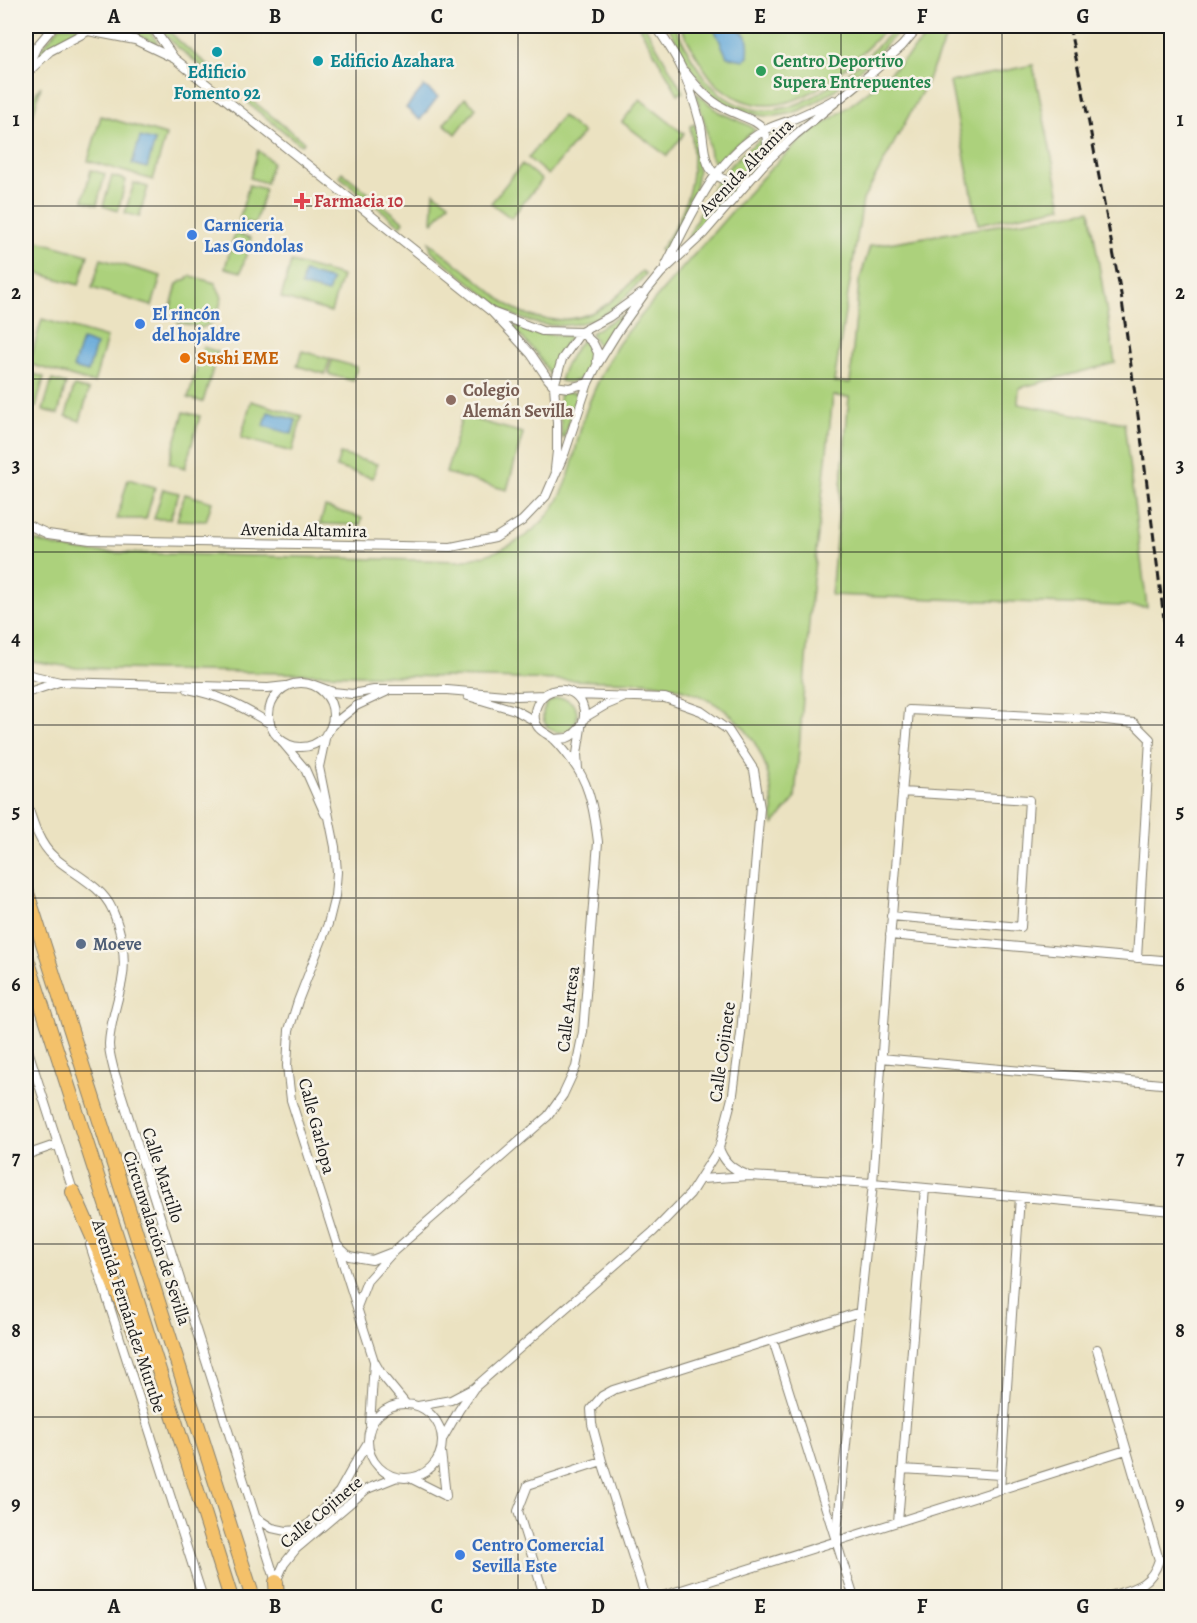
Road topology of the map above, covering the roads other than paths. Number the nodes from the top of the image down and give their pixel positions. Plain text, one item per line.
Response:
1 (54, 26) edge
2 (152, 26) edge
3 (656, 26) edge
4 (919, 26) edge
5 (89, 27) edge
6 (175, 59) junction
7 (682, 69) junction
8 (26, 72) edge
9 (855, 88) junction
10 (765, 130) junction
11 (764, 164) junction
12 (715, 174) junction
13 (750, 179) junction
14 (662, 272) junction
15 (647, 290) junction
16 (492, 312) junction
17 (581, 332) junction
18 (597, 365) junction
19 (588, 383) junction
20 (554, 386) junction
21 (553, 480) junction
22 (27, 528) edge
23 (26, 674) edge
24 (60, 682) junction
25 (163, 684) junction
26 (314, 685) junction
27 (285, 686) junction
28 (393, 690) junction
29 (447, 690) junction
30 (26, 693) edge
31 (543, 695) junction
32 (576, 695) junction
33 (627, 696) junction
34 (584, 718) junction
35 (535, 722) junction
36 (268, 723) junction
37 (581, 728) junction
38 (329, 730) junction
39 (554, 739) junction
40 (280, 740) junction
41 (578, 769) junction
42 (902, 792) junction
43 (26, 800) edge
44 (331, 827) junction
45 (26, 890) edge
46 (891, 916) junction
47 (890, 935) junction
48 (26, 956) edge
49 (1137, 958) junction
50 (1172, 961) edge
51 (26, 1044) edge
52 (881, 1058) junction
53 (1172, 1085) edge
54 (58, 1144) junction
55 (719, 1148) junction
56 (26, 1155) edge
57 (749, 1176) junction
58 (701, 1179) junction
59 (873, 1183) junction
60 (925, 1188) junction
61 (73, 1192) junction
62 (1020, 1197) junction
63 (1172, 1211) edge
64 (337, 1245) junction
65 (394, 1251) junction
66 (357, 1307) junction
67 (860, 1312) junction
68 (773, 1340) junction
69 (1097, 1349) dead end
70 (374, 1361) junction
71 (163, 1385) junction
72 (474, 1388) junction
73 (405, 1403) junction
74 (418, 1406) junction
75 (370, 1430) junction
76 (443, 1438) junction
77 (368, 1442) junction
78 (1126, 1450) junction
79 (441, 1451) junction
80 (602, 1461) junction
81 (902, 1469) junction
82 (1001, 1475) junction
83 (397, 1477) junction
84 (410, 1478) junction
85 (1000, 1490) junction
86 (255, 1517) junction
87 (898, 1522) junction
88 (836, 1541) junction
89 (216, 1552) junction
90 (276, 1582) junction
91 (203, 1598) edge
92 (224, 1598) edge
93 (231, 1598) edge
94 (253, 1598) edge
95 (277, 1598) edge
96 (545, 1598) edge
97 (646, 1598) edge
98 (656, 1598) edge
99 (854, 1598) edge
100 (1104, 1598) edge

1 - 8 street
2 - 6 street
3 - 7 street
4 - 9 street, Avenida Altamira
5 - 6 street
5 - 8 street
6 - 16 street
7 - 10 street
7 - 12 street
9 - 10 street, Avenida Altamira
9 - 11 street, Avenida Altamira
10 - 11 street
10 - 12 street, Avenida Altamira
11 - 13 street, Avenida Altamira
12 - 13 street
12 - 14 street, Avenida Altamira
13 - 14 street, Avenida Altamira
14 - 15 street, Avenida Altamira
15 - 17 street, Avenida Altamira
15 - 18 street, Avenida Altamira
16 - 17 street
16 - 20 street
17 - 18 street
17 - 20 street, Avenida Altamira
18 - 19 street, Avenida Altamira
19 - 20 street
19 - 21 street, Avenida Altamira
20 - 21 street, Avenida Altamira
21 - 22 street, Avenida Altamira
23 - 24 street
24 - 25 street
24 - 30 street
25 - 27 street
25 - 36 street
26 - 27 street
26 - 28 street
26 - 38 street
27 - 36 street
28 - 29 street
28 - 38 street
29 - 31 street
29 - 35 street
31 - 32 street
31 - 35 street
32 - 33 street, Calle Cojinete
32 - 34 street
33 - 34 street, Calle Cojinete
33 - 55 street, Calle Cojinete
34 - 37 street
35 - 39 street
36 - 40 street
37 - 39 street
37 - 41 street, Calle Artesa
38 - 40 street
38 - 44 street, Calle Garlopa
39 - 41 street, Calle Artesa
40 - 44 street, Calle Garlopa
41 - 65 street, Calle Artesa
42 - 46 street
42 - 46 street
42 - 49 street
43 - 86 street, Calle Martillo
44 - 64 street, Calle Garlopa
45 - 94 highway, Circunvalación de Sevilla
46 - 47 street
47 - 49 street
47 - 52 street
48 - 71 highway
49 - 50 street
51 - 54 street, Avenida Fernández Murube
52 - 53 street
52 - 59 street
54 - 56 street
54 - 61 street, Avenida Fernández Murube
55 - 57 street
55 - 58 street, Calle Cojinete
57 - 58 street
57 - 59 street
58 - 72 street, Calle Cojinete
59 - 60 street
59 - 67 street
60 - 62 street
60 - 81 street
61 - 71 highway
61 - 91 street, Avenida Fernández Murube
62 - 63 street
62 - 82 street
64 - 65 street, Calle Artesa
64 - 66 street, Calle Garlopa
65 - 66 street, Calle Artesa
66 - 70 street, Calle Garlopa
67 - 68 street
67 - 88 street
68 - 80 street
68 - 88 street
69 - 78 street
70 - 73 street, Calle Garlopa
70 - 75 street, Calle Garlopa
71 - 89 highway
72 - 74 street, Calle Cojinete
72 - 76 street, Calle Cojinete
73 - 74 street
73 - 75 street
74 - 76 street
75 - 77 street
76 - 79 street
77 - 83 street
77 - 86 street, Calle Cojinete
78 - 85 street
78 - 100 street
79 - 84 street
79 - 84 street
80 - 96 street
80 - 97 street
81 - 82 street
81 - 87 street
82 - 85 street
83 - 84 street
83 - 90 street, Calle Cojinete
85 - 87 street
86 - 90 street, Calle Martillo
87 - 88 street
88 - 98 street
88 - 99 street
89 - 92 highway
89 - 93 highway
90 - 95 highway

